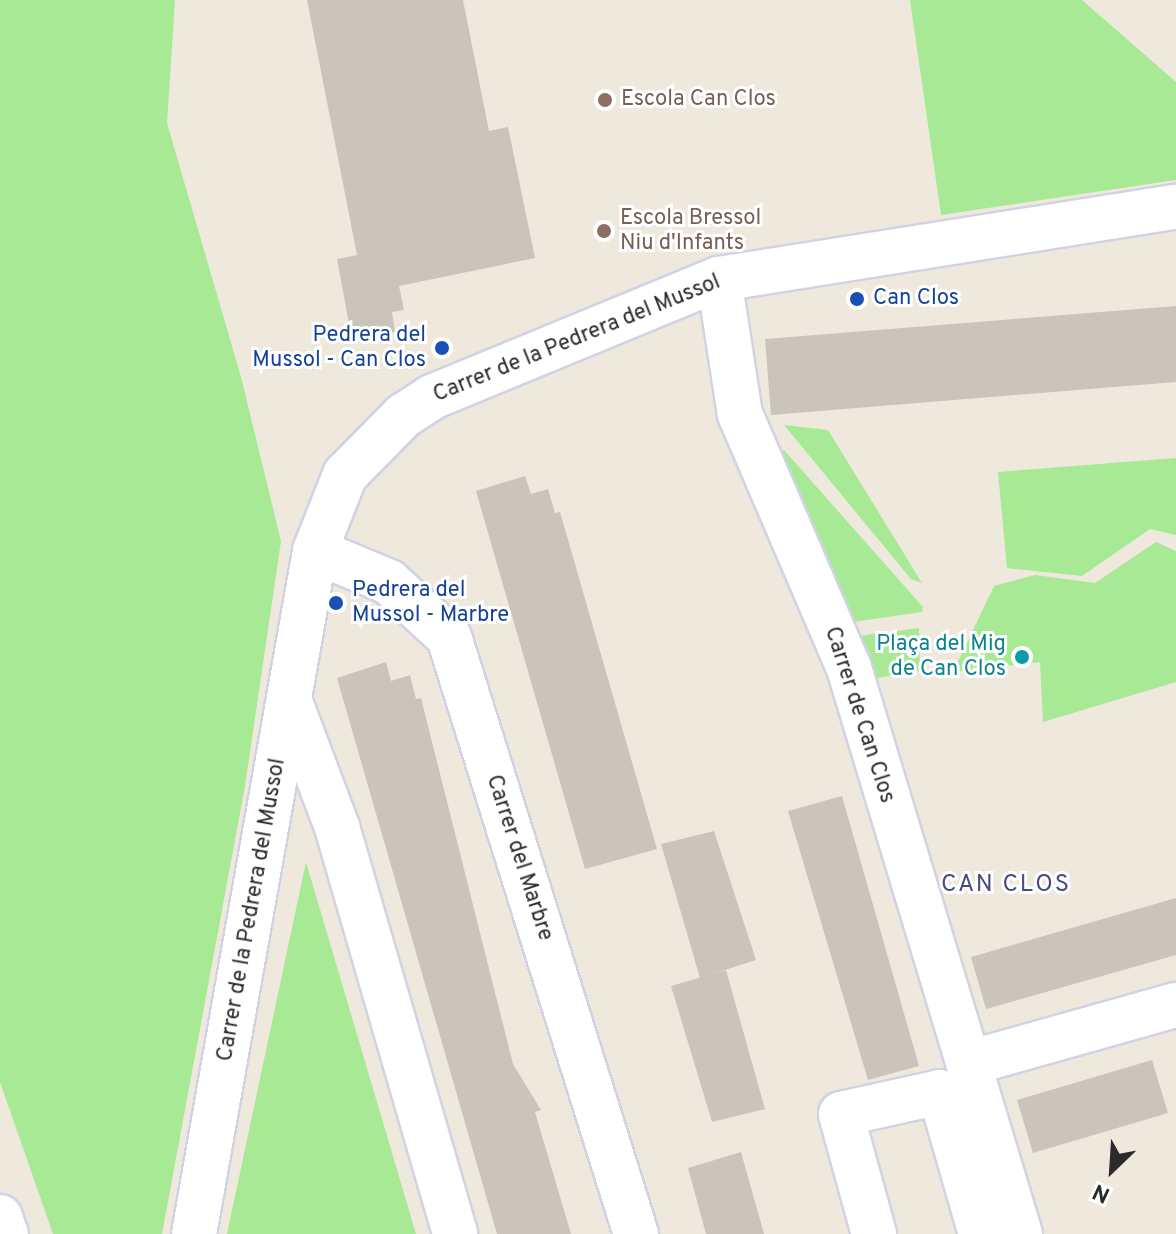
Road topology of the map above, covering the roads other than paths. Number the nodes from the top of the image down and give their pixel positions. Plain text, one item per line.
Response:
1 (1176, 207) edge
2 (719, 279) junction
3 (315, 551) junction
4 (287, 694) junction
5 (1176, 1005) edge
6 (969, 1063) junction
7 (0, 1217) edge
8 (6, 1234) edge
9 (194, 1234) edge
10 (455, 1234) edge
11 (636, 1234) edge
12 (874, 1234) edge
13 (981, 1234) edge
14 (1020, 1234) edge

1 - 2 street, Carrer de la Pedrera del Mussol
2 - 3 street, Carrer de la Pedrera del Mussol
2 - 6 street, Carrer de Can Clos
3 - 4 street, Carrer de la Pedrera del Mussol
3 - 11 street, Carrer del Marbre
4 - 9 street, Carrer de la Pedrera del Mussol
4 - 10 street
5 - 6 street
6 - 14 street, Carrer de Can Clos
7 - 8 street
12 - 13 street

